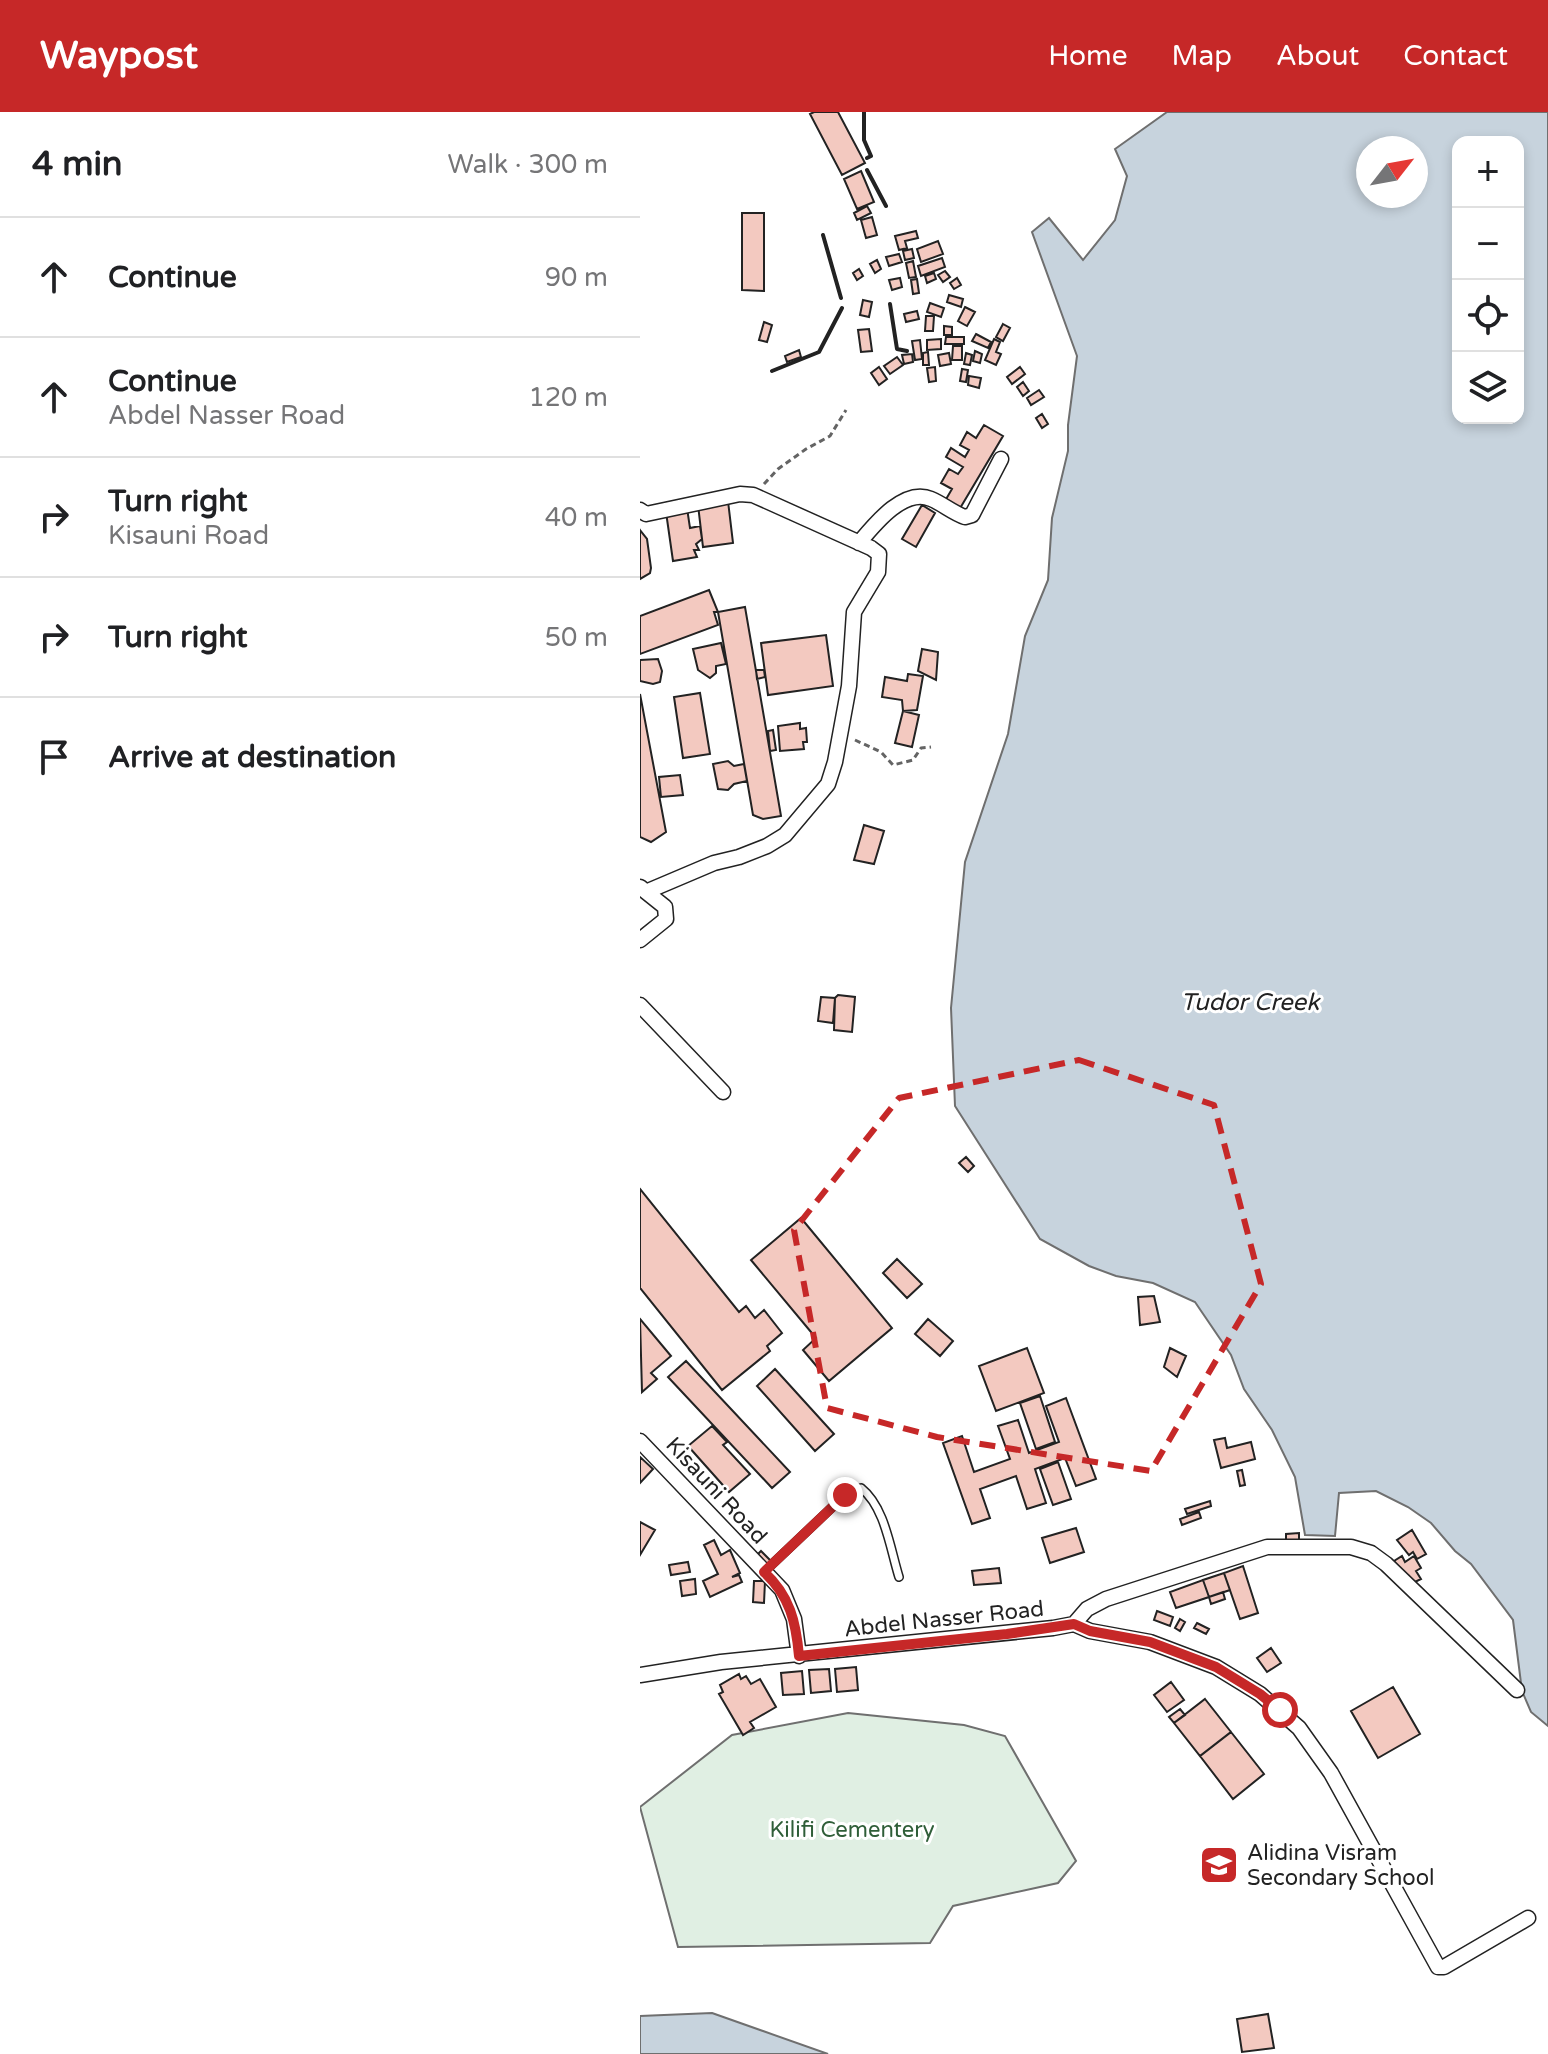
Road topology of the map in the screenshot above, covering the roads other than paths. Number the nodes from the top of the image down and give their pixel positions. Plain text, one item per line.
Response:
1 (1001, 459) dead end
2 (640, 510) edge
3 (859, 543) junction
4 (644, 889) edge
5 (640, 940) edge
6 (640, 1005) edge
7 (723, 1092) dead end
8 (640, 1441) edge
9 (764, 1572) junction
10 (899, 1577) dead end
11 (1074, 1624) junction
12 (799, 1656) junction
13 (640, 1675) edge
14 (1517, 1690) dead end
15 (1528, 1918) dead end

1 - 3 street
2 - 3 street
3 - 4 street
4 - 5 street
6 - 7 street
8 - 9 street, Kisauni Road
9 - 10 lane
9 - 12 street, Kisauni Road
11 - 12 street, Abdel Nasser Road
11 - 14 street, Abdel Nasser Road
11 - 15 street
12 - 13 street, Abdel Nasser Road

